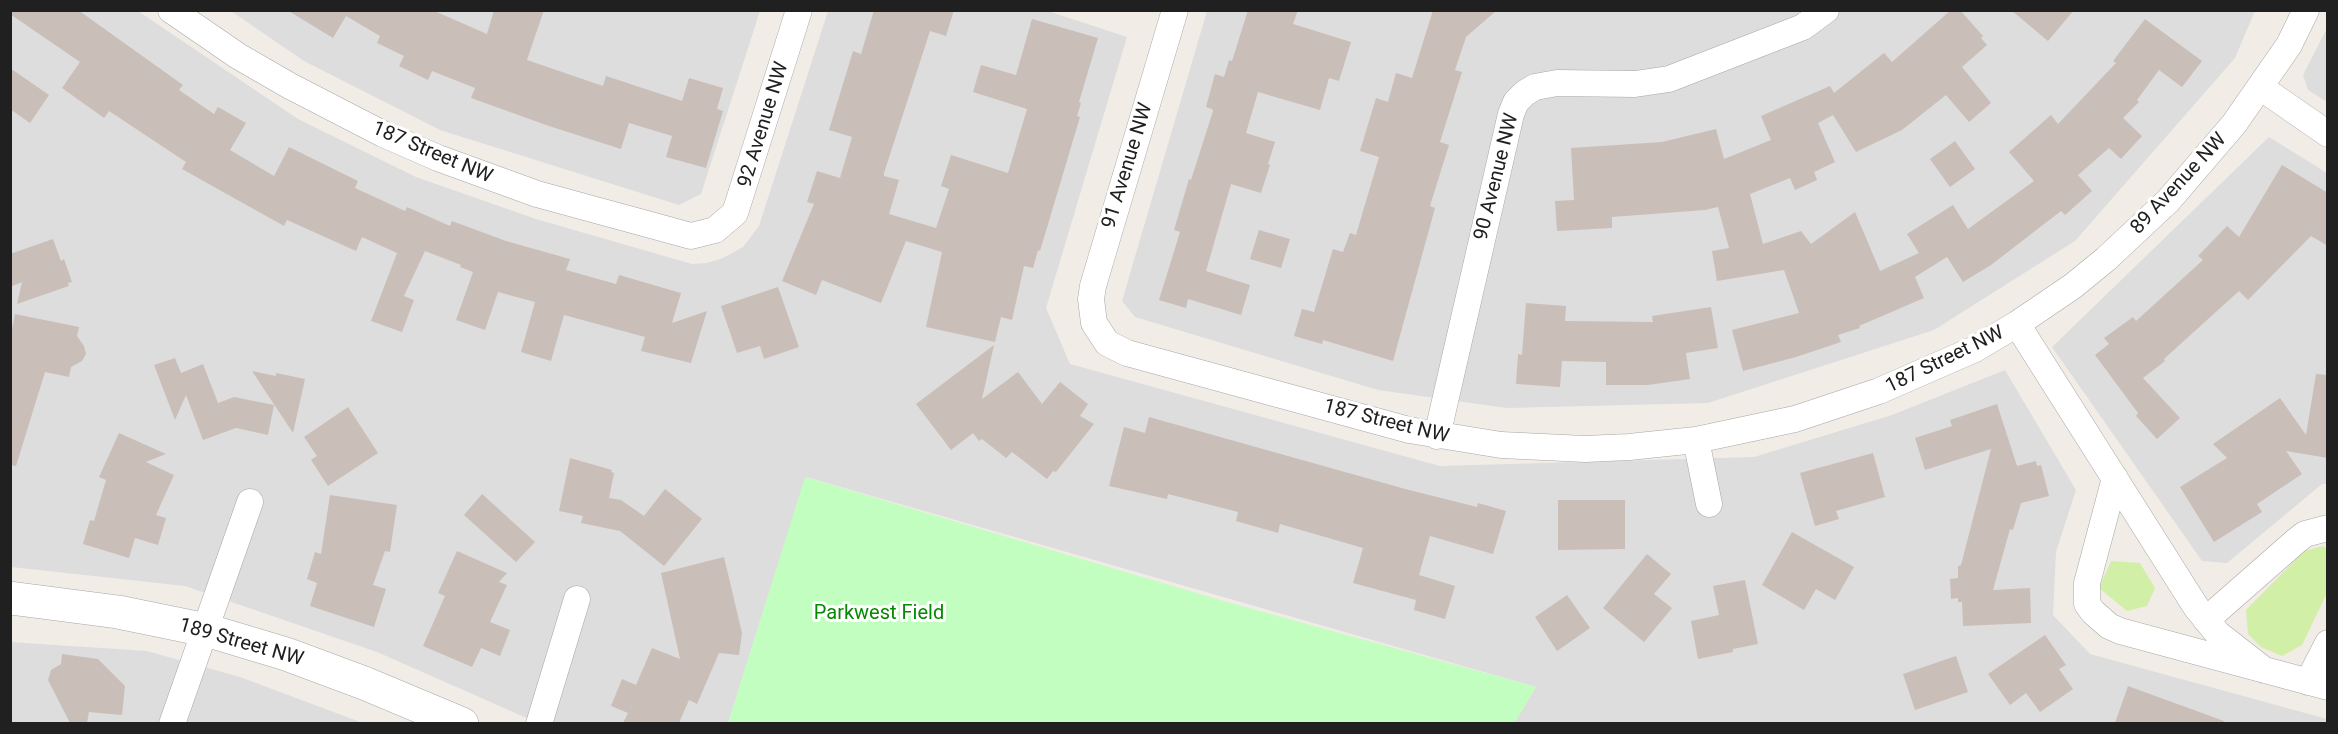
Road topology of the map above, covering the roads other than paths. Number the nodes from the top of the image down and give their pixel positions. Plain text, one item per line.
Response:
1 (171, 10) edge
2 (799, 10) edge
3 (1175, 10) edge
4 (1826, 10) edge
5 (2306, 10) edge
6 (2260, 87) junction
7 (2328, 134) edge
8 (715, 230) joint
9 (1094, 323) joint
10 (2017, 324) junction
11 (1437, 436) junction
12 (1696, 440) junction
13 (2115, 478) junction
14 (250, 502) dead end
15 (1709, 504) dead end
16 (2328, 528) edge
17 (10, 598) edge
18 (577, 599) dead end
19 (2206, 620) junction
20 (206, 630) junction
21 (2328, 643) edge
22 (2264, 670) junction
23 (2318, 684) edge
24 (172, 723) edge
25 (462, 723) edge
26 (539, 723) edge

1 - 8 street, 187 Street NW
2 - 8 street, 92 Avenue NW
3 - 9 street, 91 Avenue NW
4 - 11 street, 90 Avenue NW
5 - 6 street, 89 Avenue NW
6 - 7 street
6 - 10 street, 89 Avenue NW
9 - 11 street, 187 Street NW
10 - 12 street, 187 Street NW
10 - 13 street, 187 Street NW
11 - 12 street, 187 Street NW
12 - 15 street
13 - 19 street, 187 Street NW
13 - 22 street, 187 Street NW
14 - 20 street
16 - 19 street
17 - 20 street, 189 Street NW
18 - 26 street
19 - 22 street, 187 Street NW
20 - 24 street
20 - 25 street, 189 Street NW
21 - 23 street, 187 Street NW
22 - 23 street, 187 Street NW

